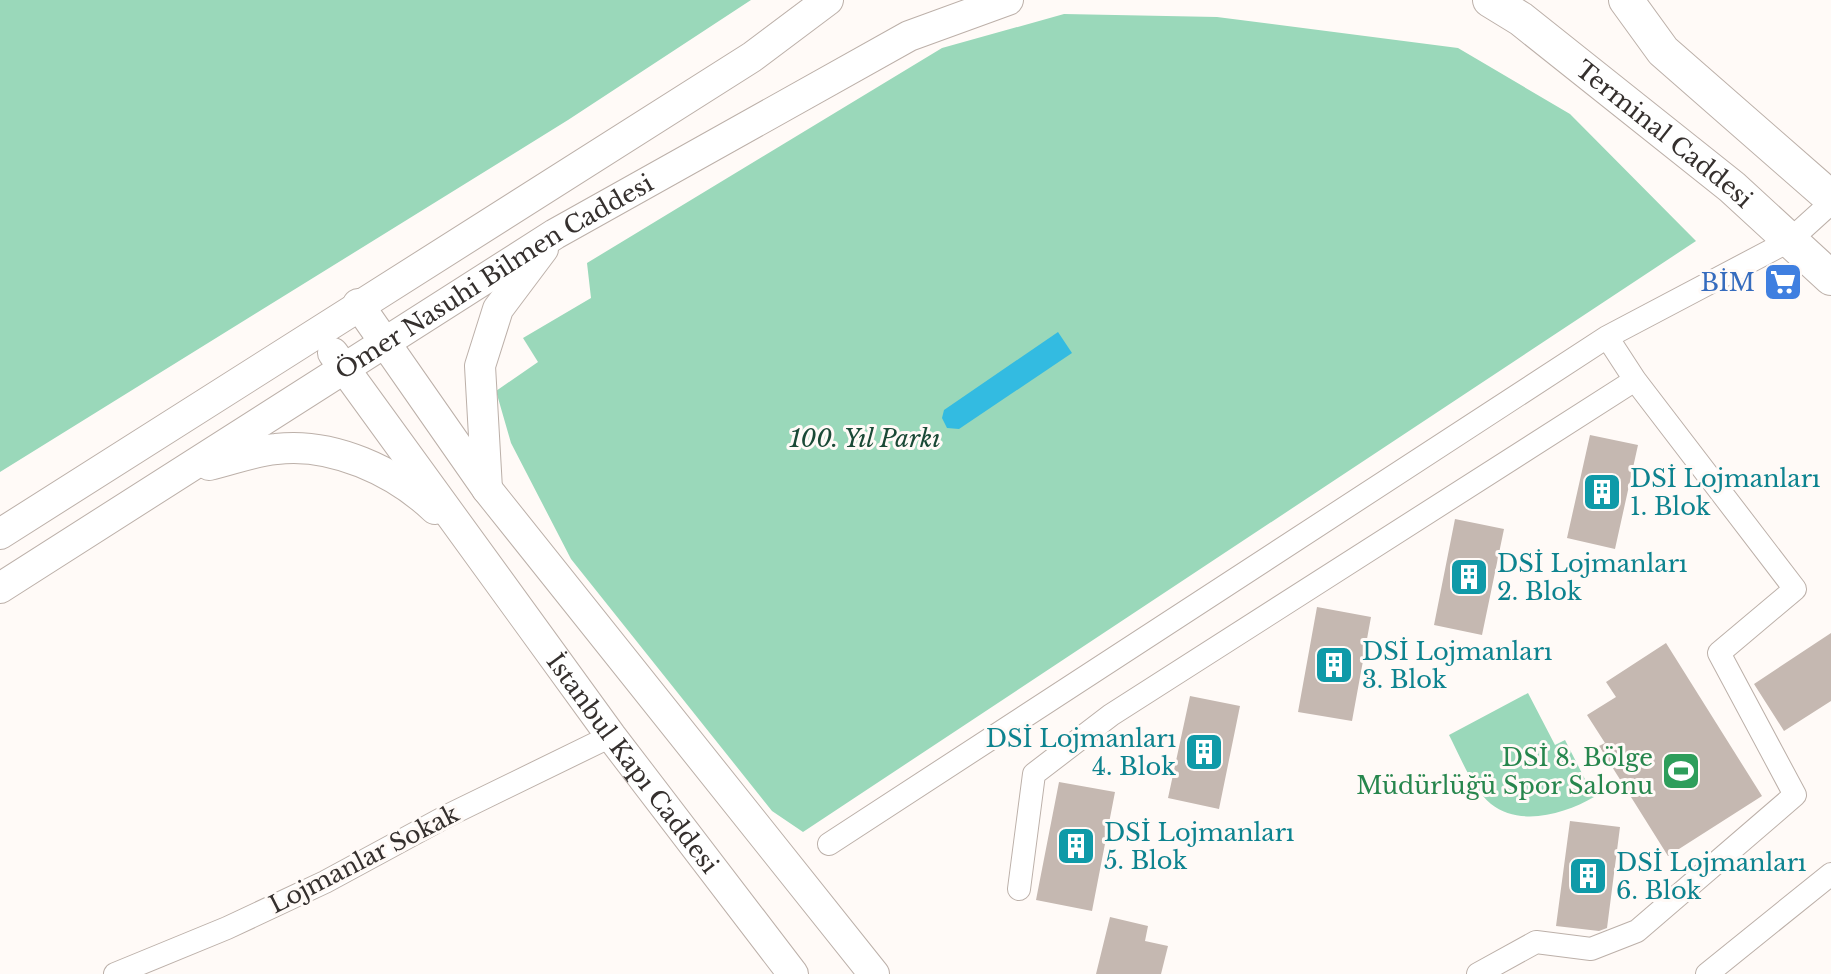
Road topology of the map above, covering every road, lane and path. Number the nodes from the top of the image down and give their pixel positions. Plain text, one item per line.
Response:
1 (828, 0) edge
2 (1008, 0) edge
3 (1490, 0) edge
4 (1626, 0) edge
5 (1831, 201) edge
6 (555, 234) junction
7 (1789, 241) junction
8 (1831, 278) edge
9 (358, 304) junction
10 (318, 331) junction
11 (1607, 337) junction
12 (385, 342) junction
13 (344, 368) junction
14 (1635, 380) junction
15 (186, 470) junction
16 (487, 489) junction
17 (0, 534) edge
18 (477, 549) junction
19 (0, 588) edge
20 (611, 736) junction
21 (829, 844) dead end
22 (1831, 874) edge
23 (1019, 889) dead end
24 (1726, 967) edge
25 (115, 974) edge
26 (793, 974) edge
27 (874, 974) edge
28 (1478, 974) edge
29 (1707, 974) edge

1 - 9 main road, Ömer Nasuhi Bilmen Caddesi
2 - 6 main road, Ömer Nasuhi Bilmen Caddesi
3 - 7 main road, Terminal Caddesi
4 - 5 main road
5 - 7 street
6 - 12 main road, Ömer Nasuhi Bilmen Caddesi
6 - 16 main road
7 - 8 main road, Terminal Caddesi
7 - 11 street
9 - 10 main road, Ömer Nasuhi Bilmen Caddesi
9 - 12 main road
10 - 13 main road
10 - 17 main road, Ömer Nasuhi Bilmen Caddesi
11 - 14 street
11 - 21 street
12 - 13 main road, Ömer Nasuhi Bilmen Caddesi
12 - 16 main road
13 - 15 main road, Ömer Nasuhi Bilmen Caddesi
13 - 18 main road
14 - 23 street
14 - 28 street
15 - 18 main road
15 - 19 main road, Ömer Nasuhi Bilmen Caddesi
16 - 27 main road
18 - 20 main road, İstanbul Kapı Caddesi
20 - 25 street, Lojmanlar Sokak
20 - 26 main road, İstanbul Kapı Caddesi
22 - 24 street
24 - 29 street

